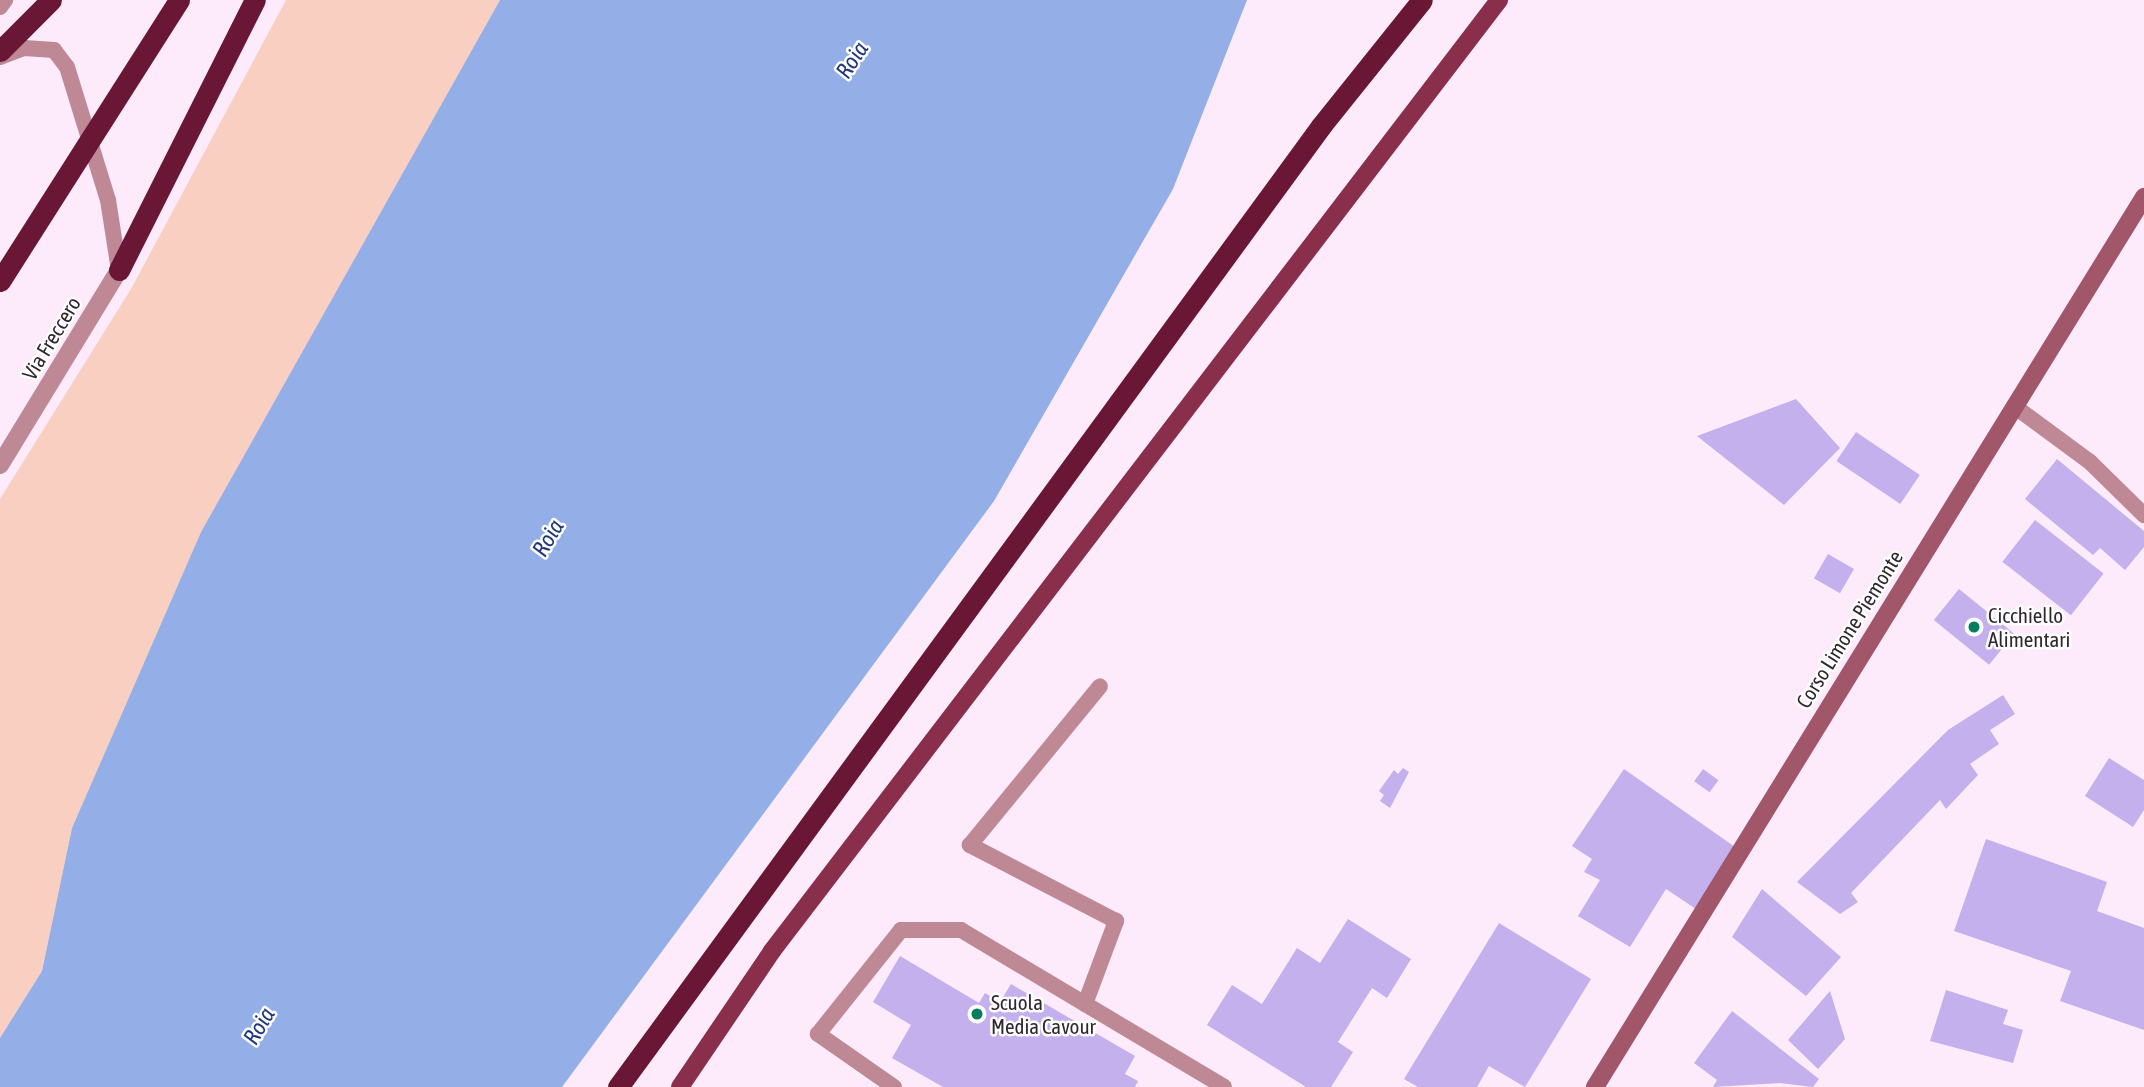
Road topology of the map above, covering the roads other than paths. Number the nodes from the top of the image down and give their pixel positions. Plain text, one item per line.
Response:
1 (5, 0) edge
2 (51, 0) edge
3 (179, 0) edge
4 (255, 0) edge
5 (1422, 0) edge
6 (1499, 0) edge
7 (0, 8) edge
8 (0, 51) edge
9 (0, 57) edge
10 (2144, 197) edge
11 (119, 270) junction
12 (0, 281) edge
13 (2014, 406) junction
14 (0, 465) edge
15 (2144, 515) edge
16 (1100, 686) dead end
17 (1085, 1004) junction
18 (618, 1087) edge
19 (680, 1087) edge
20 (894, 1087) edge
21 (1224, 1087) edge
22 (1595, 1087) edge

1 - 7 lane
2 - 8 highway
3 - 12 highway
4 - 11 highway
5 - 18 highway
6 - 19 main road
9 - 11 lane
10 - 13 main road, Corso Limone Piemonte
11 - 14 street, Via Freccero
13 - 15 lane
13 - 22 main road, Corso Limone Piemonte
16 - 17 lane
17 - 20 lane
17 - 21 lane

